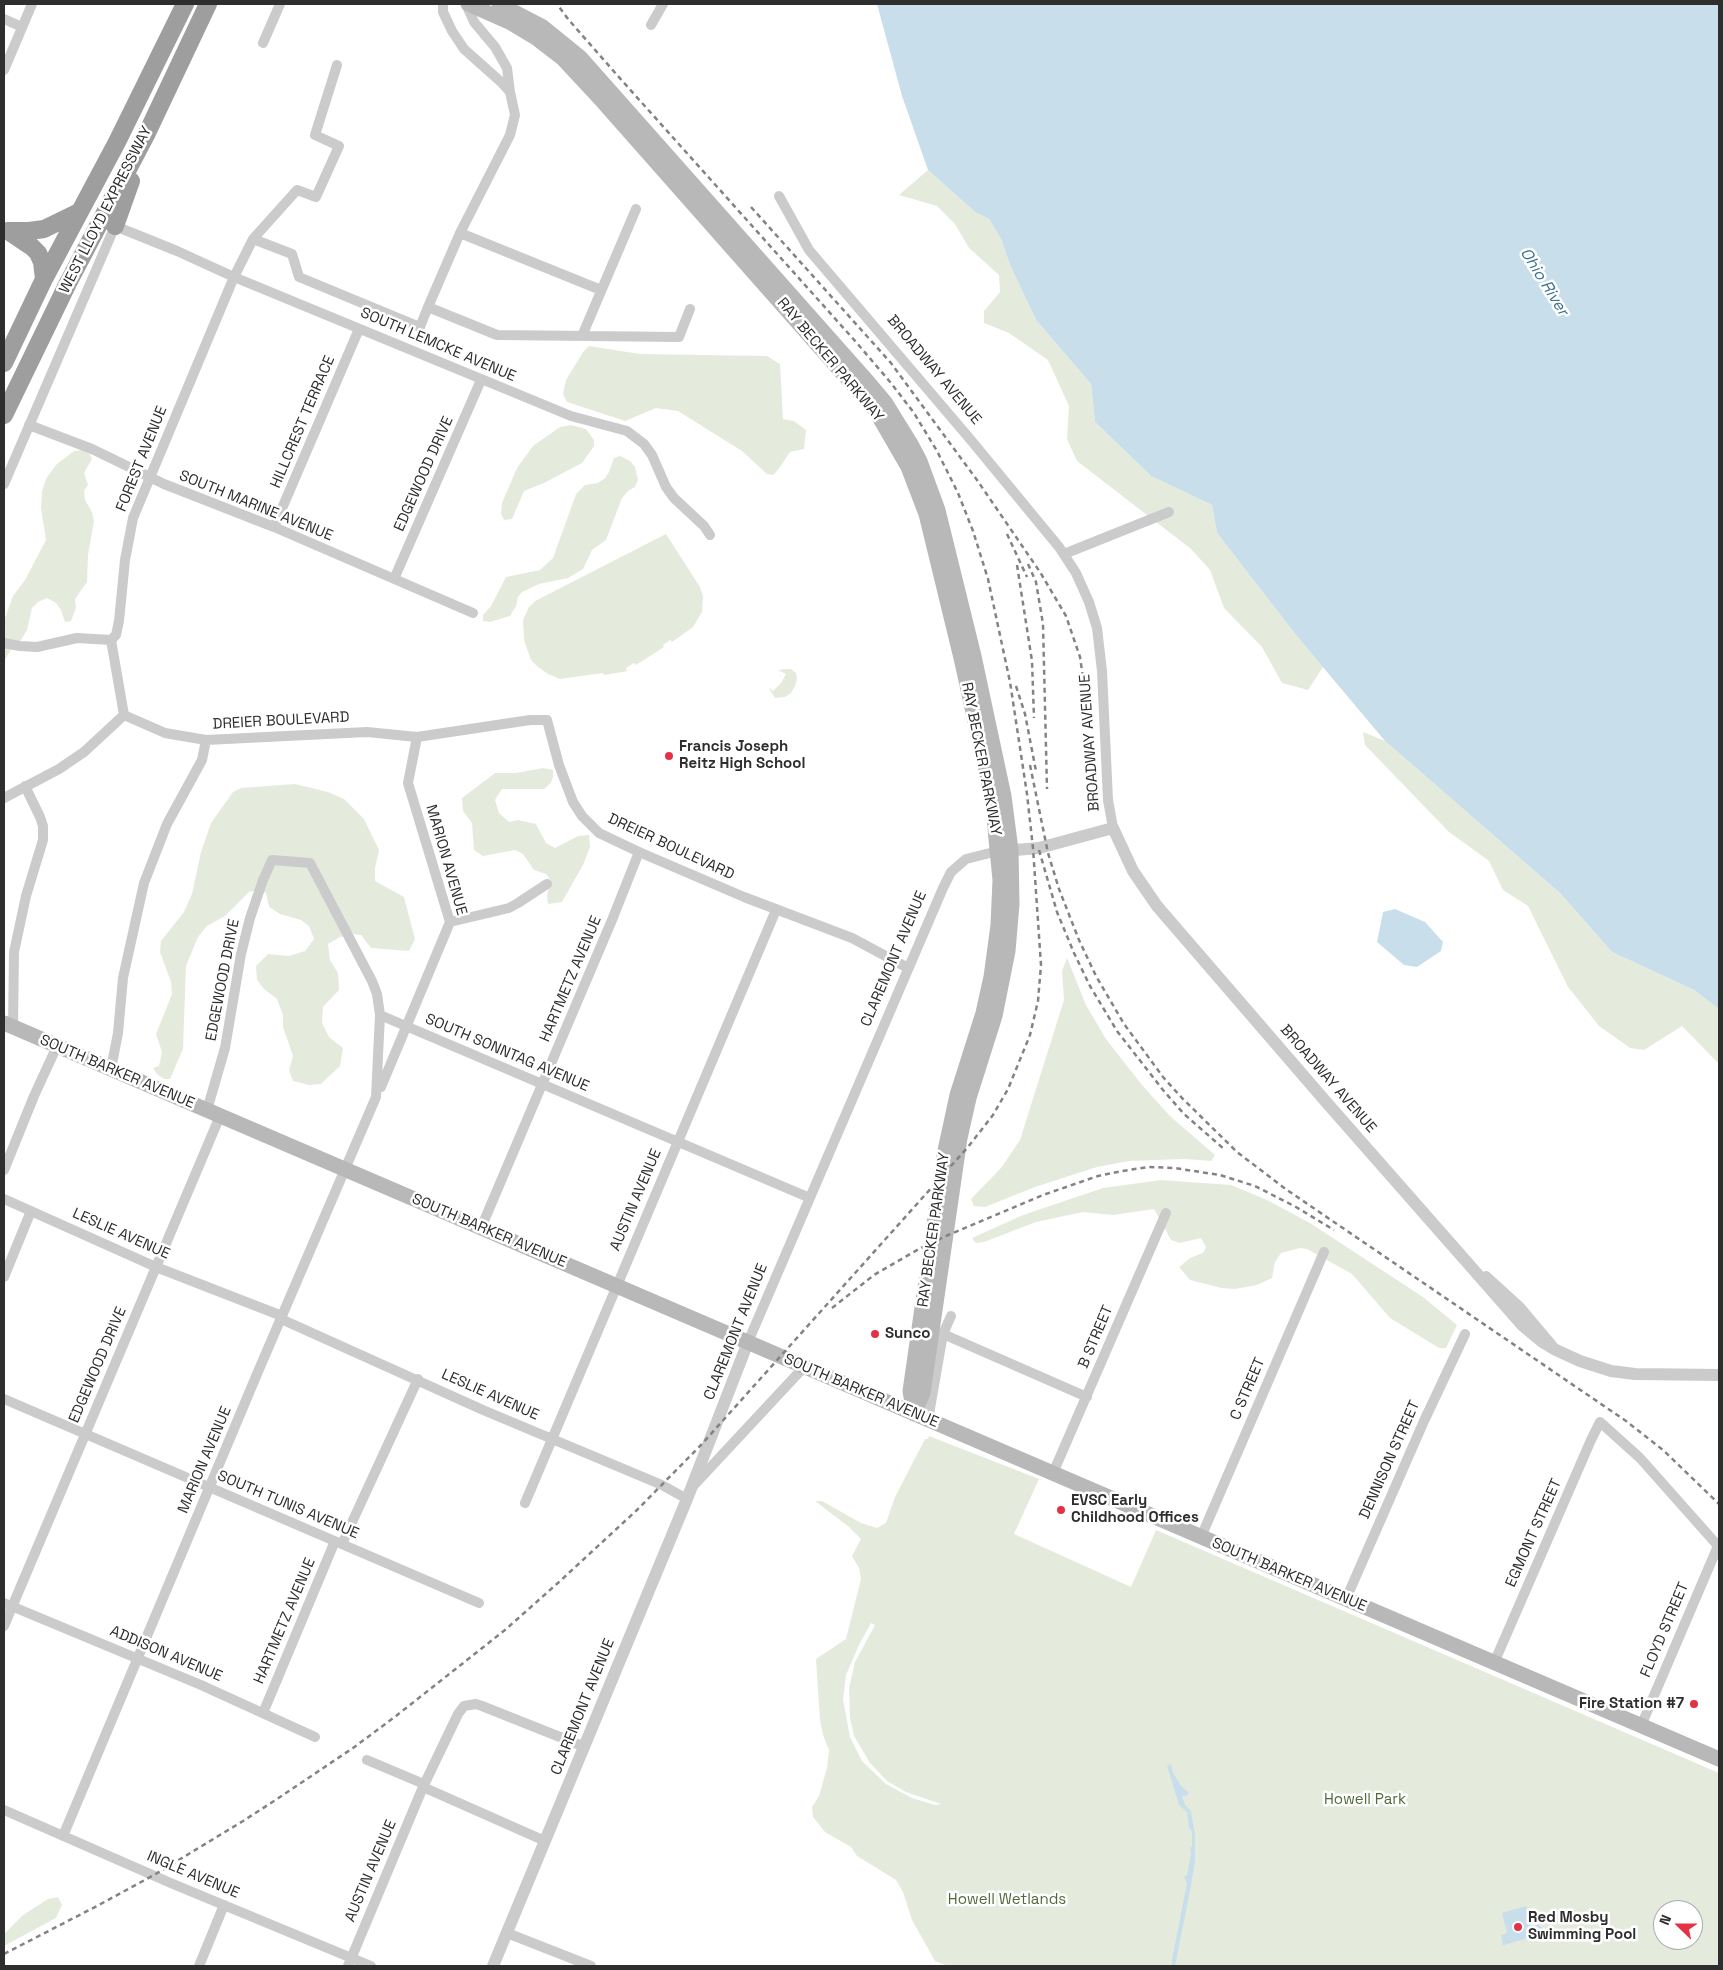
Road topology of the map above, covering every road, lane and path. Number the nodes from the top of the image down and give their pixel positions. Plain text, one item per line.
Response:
1 (32, 4) edge
2 (185, 4) edge
3 (208, 4) edge
4 (280, 4) edge
5 (443, 4) edge
6 (467, 4) edge
7 (499, 4) edge
8 (663, 4) edge
9 (4, 19) edge
10 (651, 25) dead end
11 (22, 27) junction
12 (263, 43) dead end
13 (337, 65) dead end
14 (4, 70) edge
15 (510, 92) junction
16 (147, 133) junction
17 (779, 196) dead end
18 (636, 210) dead end
19 (79, 212) junction
20 (115, 226) junction
21 (6, 230) edge
22 (460, 233) junction
23 (253, 238) junction
24 (234, 277) junction
25 (44, 279) junction
26 (602, 290) junction
27 (428, 307) junction
28 (690, 309) dead end
29 (359, 329) junction
30 (582, 336) junction
31 (4, 363) edge
32 (481, 380) junction
33 (4, 415) edge
34 (29, 425) junction
35 (149, 477) junction
36 (4, 484) edge
37 (1169, 512) dead end
38 (274, 527) junction
39 (710, 535) dead end
40 (1064, 554) junction
41 (394, 579) junction
42 (473, 613) dead end
43 (111, 640) junction
44 (4, 643) edge
45 (124, 715) junction
46 (417, 737) junction
47 (206, 740) junction
48 (25, 786) junction
49 (4, 798) edge
50 (1113, 828) junction
51 (1005, 851) junction
52 (639, 852) junction
53 (547, 884) dead end
54 (776, 910) junction
55 (450, 922) junction
56 (908, 968) junction
57 (380, 1015) junction
58 (8, 1025) edge
59 (406, 1026) junction
60 (57, 1046) junction
61 (111, 1069) junction
62 (542, 1084) junction
63 (376, 1097) junction
64 (213, 1113) junction
65 (678, 1142) junction
66 (4, 1170) edge
67 (346, 1170) junction
68 (810, 1198) junction
69 (4, 1199) edge
70 (31, 1211) junction
71 (1166, 1213) dead end
72 (481, 1228) junction
73 (1324, 1252) dead end
74 (156, 1267) junction
75 (4, 1276) edge
76 (616, 1286) junction
77 (951, 1316) dead end
78 (282, 1318) junction
79 (943, 1334) junction
80 (1465, 1334) dead end
81 (748, 1342) junction
82 (804, 1367) junction
83 (1719, 1375) edge
84 (418, 1379) junction
85 (1087, 1396) junction
86 (4, 1399) edge
87 (921, 1417) junction
88 (86, 1434) junction
89 (551, 1438) junction
90 (1053, 1473) junction
91 (210, 1488) junction
92 (690, 1493) junction
93 (525, 1503) dead end
94 (1201, 1537) junction
95 (338, 1543) junction
96 (1719, 1547) edge
97 (1346, 1599) junction
98 (479, 1603) dead end
99 (8, 1605) edge
100 (4, 1626) edge
101 (138, 1658) junction
102 (1494, 1663) junction
103 (263, 1713) junction
104 (1641, 1726) junction
105 (315, 1737) dead end
106 (585, 1747) junction
107 (367, 1760) dead end
108 (1719, 1760) edge
109 (424, 1785) junction
110 (4, 1810) edge
111 (63, 1836) junction
112 (545, 1841) junction
113 (224, 1905) junction
114 (507, 1933) junction
115 (349, 1962) edge
116 (199, 1966) edge
117 (371, 1966) edge
118 (493, 1966) edge
119 (591, 1966) edge

1 - 11 street
2 - 19 highway, WEST LLOYD EXPRESSWAY
3 - 16 highway, WEST LLOYD EXPRESSWAY
4 - 12 street
5 - 15 street
6 - 15 street
6 - 51 main road, RAY BECKER PARKWAY
7 - 51 main road, RAY BECKER PARKWAY
8 - 10 street
9 - 11 street
11 - 14 street
13 - 23 street, FOREST AVENUE
15 - 22 street
16 - 20 highway
16 - 33 highway, WEST LLOYD EXPRESSWAY
17 - 40 street, BROADWAY AVENUE
18 - 26 street
19 - 21 highway
19 - 25 highway, WEST LLOYD EXPRESSWAY
20 - 24 street, SOUTH LEMCKE AVENUE
20 - 34 street
21 - 25 highway
22 - 26 street
22 - 27 street
23 - 24 street, FOREST AVENUE
23 - 27 street
24 - 29 street, SOUTH LEMCKE AVENUE
24 - 35 street, FOREST AVENUE
25 - 31 highway, WEST LLOYD EXPRESSWAY
26 - 30 street
27 - 30 street
28 - 30 street
29 - 32 street, SOUTH LEMCKE AVENUE
29 - 38 street, HILLCREST TERRACE
32 - 39 street, SOUTH LEMCKE AVENUE
32 - 41 street, EDGEWOOD DRIVE
34 - 35 street, SOUTH MARINE AVENUE
34 - 36 street
35 - 38 street, SOUTH MARINE AVENUE
35 - 43 street, FOREST AVENUE
37 - 40 street
38 - 41 street, SOUTH MARINE AVENUE
40 - 50 street, BROADWAY AVENUE
41 - 42 street, SOUTH MARINE AVENUE
43 - 44 street
43 - 45 street
45 - 47 street, DREIER BOULEVARD
45 - 48 street
46 - 47 street, DREIER BOULEVARD
46 - 52 street, DREIER BOULEVARD
46 - 55 street, MARION AVENUE
47 - 61 street
48 - 49 street
48 - 58 street
50 - 51 street, CLAREMONT AVENUE
50 - 83 street, BROADWAY AVENUE
51 - 56 street, CLAREMONT AVENUE
51 - 87 main road, RAY BECKER PARKWAY
52 - 54 street, DREIER BOULEVARD
52 - 62 street, HARTMETZ AVENUE
53 - 55 street
54 - 56 street, DREIER BOULEVARD
54 - 65 street, AUSTIN AVENUE
55 - 59 street, MARION AVENUE
56 - 68 street, CLAREMONT AVENUE
57 - 59 street, SOUTH SONNTAG AVENUE
57 - 63 street, MARION AVENUE
57 - 64 street, EDGEWOOD DRIVE
58 - 60 main road, SOUTH BARKER AVENUE
59 - 62 street, SOUTH SONNTAG AVENUE
59 - 63 street, MARION AVENUE
60 - 61 main road, SOUTH BARKER AVENUE
60 - 66 street
61 - 64 main road, SOUTH BARKER AVENUE
62 - 65 street, SOUTH SONNTAG AVENUE
62 - 72 street, HARTMETZ AVENUE
63 - 67 street, MARION AVENUE
64 - 67 main road, SOUTH BARKER AVENUE
64 - 74 street, EDGEWOOD DRIVE
65 - 68 street, SOUTH SONNTAG AVENUE
65 - 76 street, AUSTIN AVENUE
67 - 72 main road, SOUTH BARKER AVENUE
67 - 78 street, MARION AVENUE
68 - 81 street, CLAREMONT AVENUE
69 - 70 street, LESLIE AVENUE
70 - 74 street, LESLIE AVENUE
70 - 75 street
71 - 85 street, B STREET
72 - 76 main road, SOUTH BARKER AVENUE
73 - 94 street, C STREET
74 - 78 street, LESLIE AVENUE
74 - 88 street, EDGEWOOD DRIVE
76 - 81 main road, SOUTH BARKER AVENUE
76 - 89 street, AUSTIN AVENUE
77 - 79 street
78 - 84 street, LESLIE AVENUE
78 - 91 street, MARION AVENUE
79 - 85 street
79 - 87 street
80 - 97 street, DENNISON STREET
81 - 82 main road, SOUTH BARKER AVENUE
81 - 92 street, CLAREMONT AVENUE
82 - 87 main road, SOUTH BARKER AVENUE
82 - 92 street
84 - 89 street, LESLIE AVENUE
84 - 95 street, HARTMETZ AVENUE
85 - 90 street, B STREET
86 - 88 street, SOUTH TUNIS AVENUE
87 - 90 main road, SOUTH BARKER AVENUE
88 - 91 street, SOUTH TUNIS AVENUE
88 - 99 street, EDGEWOOD DRIVE
89 - 92 street, LESLIE AVENUE
89 - 93 street, AUSTIN AVENUE
90 - 94 main road, SOUTH BARKER AVENUE
91 - 95 street, SOUTH TUNIS AVENUE
91 - 101 street, MARION AVENUE
92 - 106 street, CLAREMONT AVENUE
94 - 97 main road, SOUTH BARKER AVENUE
95 - 98 street, SOUTH TUNIS AVENUE
95 - 103 street, HARTMETZ AVENUE
96 - 102 street, EGMONT STREET
96 - 104 street, FLOYD STREET
97 - 102 main road, SOUTH BARKER AVENUE
99 - 100 street, EDGEWOOD DRIVE
99 - 101 street, ADDISON AVENUE
101 - 103 street, ADDISON AVENUE
101 - 111 street, MARION AVENUE
102 - 104 main road, SOUTH BARKER AVENUE
103 - 105 street, ADDISON AVENUE
104 - 108 main road, SOUTH BARKER AVENUE
106 - 109 street, AUSTIN AVENUE
106 - 112 street, CLAREMONT AVENUE
107 - 109 street
109 - 112 street
109 - 115 street, AUSTIN AVENUE
110 - 111 street, INGLE AVENUE
111 - 113 street, INGLE AVENUE
112 - 114 street, CLAREMONT AVENUE
113 - 115 street, INGLE AVENUE
113 - 116 street
114 - 118 street, CLAREMONT AVENUE
114 - 119 street
115 - 117 street, INGLE AVENUE

